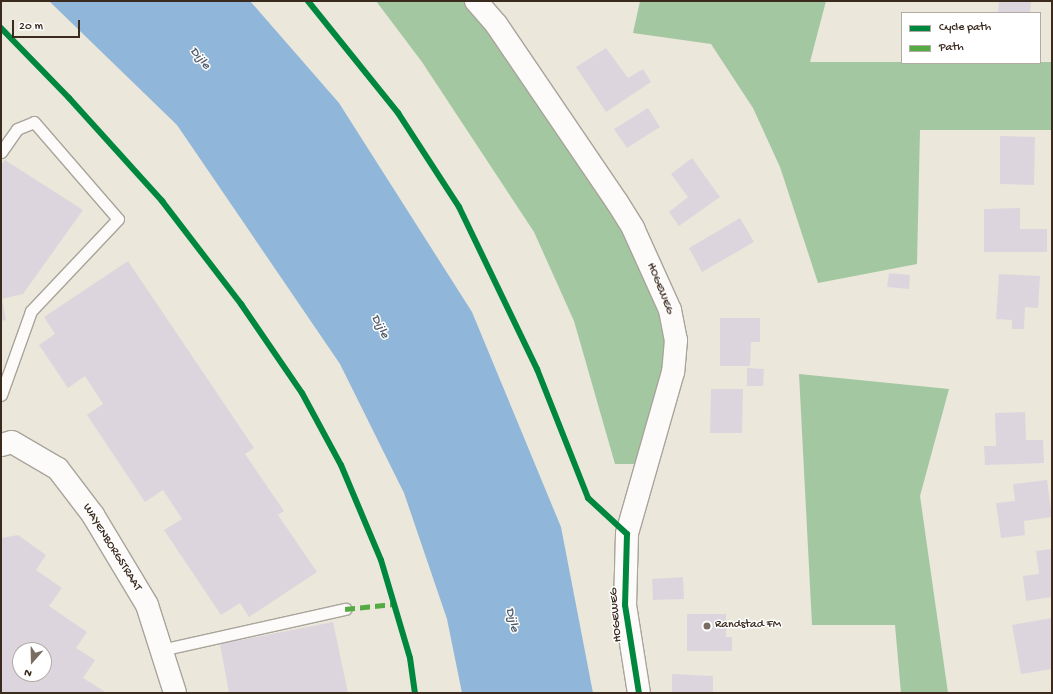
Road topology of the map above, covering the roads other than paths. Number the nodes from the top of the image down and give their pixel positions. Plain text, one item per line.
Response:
1 (476, 1) edge
2 (1, 152) edge
3 (1, 395) edge
4 (1, 445) edge
5 (345, 609) dead end
6 (161, 650) junction
7 (175, 693) edge
8 (639, 693) edge

1 - 8 street, HOGEWEG
2 - 3 lane
4 - 6 street, WAYENBORGSTRAAT
5 - 6 lane
6 - 7 street, WAYENBORGSTRAAT

